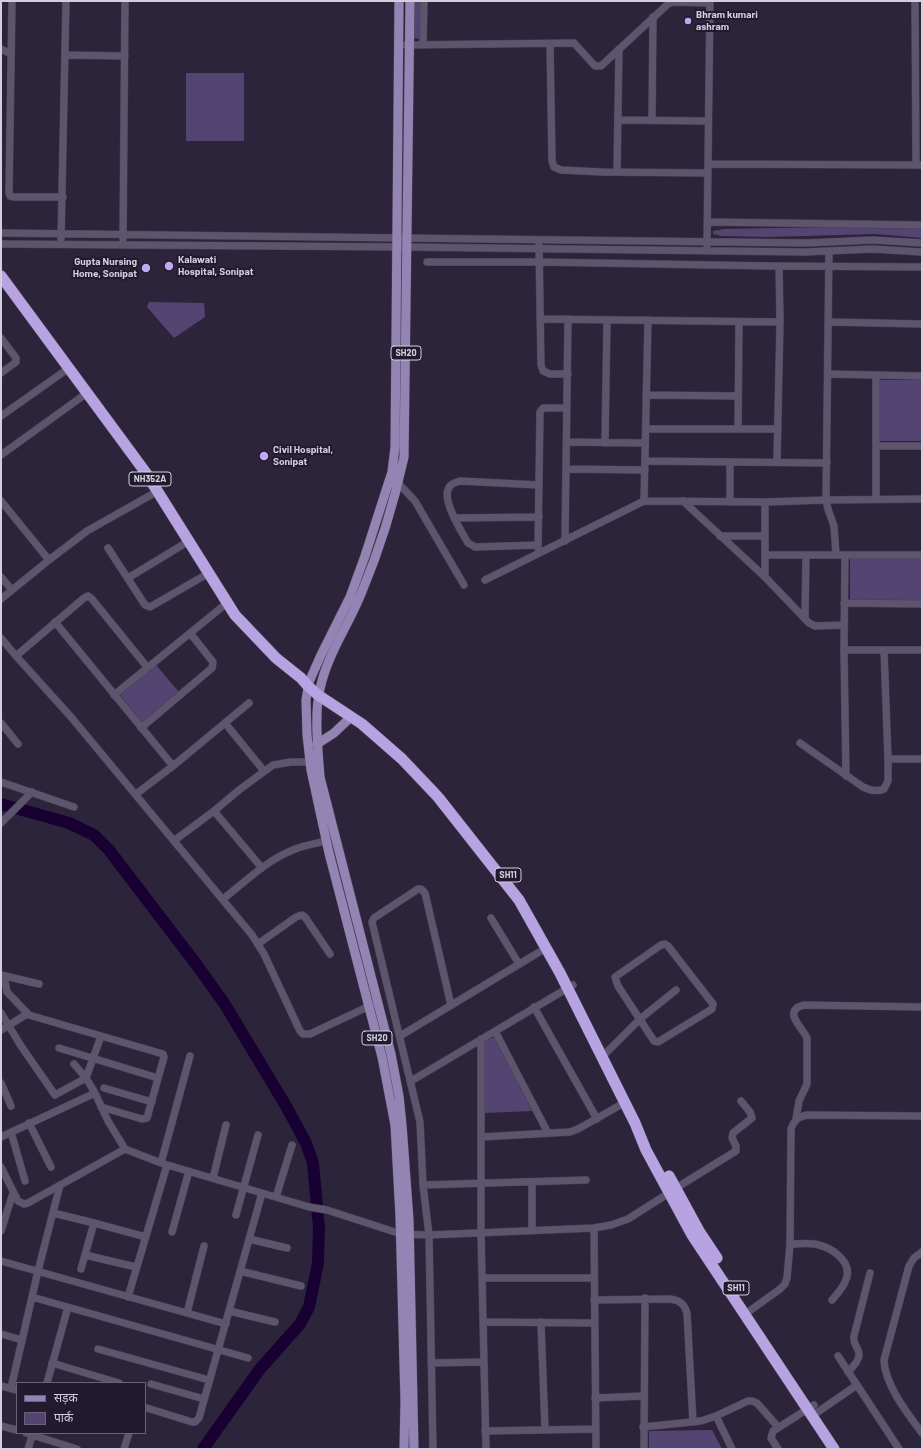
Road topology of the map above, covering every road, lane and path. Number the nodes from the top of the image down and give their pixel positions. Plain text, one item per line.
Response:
1 (12, 1) edge
2 (66, 1) edge
3 (125, 1) edge
4 (400, 1) edge
5 (410, 1) edge
6 (424, 1) edge
7 (915, 1) edge
8 (710, 2) edge
9 (653, 17) junction
10 (550, 44) junction
11 (399, 45) junction
12 (409, 45) junction
13 (423, 45) junction
14 (1, 49) edge
15 (619, 49) junction
16 (11, 54) junction
17 (65, 55) junction
18 (125, 56) junction
19 (919, 113) edge
20 (618, 120) junction
21 (652, 120) junction
22 (708, 121) junction
23 (708, 164) junction
24 (919, 165) edge
25 (617, 172) junction
26 (708, 173) junction
27 (63, 197) junction
28 (708, 222) junction
29 (922, 224) edge
30 (1, 233) edge
31 (62, 234) junction
32 (123, 234) junction
33 (402, 237) junction
34 (539, 239) junction
35 (707, 241) junction
36 (814, 242) junction
37 (922, 243) edge
38 (1, 244) edge
39 (60, 245) junction
40 (123, 245) junction
41 (401, 247) junction
42 (539, 249) junction
43 (707, 251) junction
44 (829, 251) junction
45 (814, 252) junction
46 (922, 252) edge
47 (427, 262) dead end
48 (540, 262) junction
49 (779, 266) junction
50 (830, 266) junction
51 (922, 267) edge
52 (1, 276) edge
53 (540, 319) junction
54 (568, 319) junction
55 (607, 320) junction
56 (648, 320) junction
57 (739, 322) junction
58 (780, 322) junction
59 (829, 322) junction
60 (922, 324) edge
61 (1, 338) edge
62 (69, 368) junction
63 (1, 373) edge
64 (568, 374) junction
65 (828, 374) junction
66 (876, 375) junction
67 (922, 376) edge
68 (87, 393) junction
69 (646, 395) junction
70 (738, 396) junction
71 (567, 408) junction
72 (1, 416) edge
73 (646, 429) junction
74 (738, 429) junction
75 (778, 429) junction
76 (567, 442) junction
77 (605, 443) junction
78 (646, 444) junction
79 (876, 446) junction
80 (922, 446) edge
81 (1, 455) edge
82 (645, 461) junction
83 (730, 462) junction
84 (777, 462) junction
85 (826, 463) junction
86 (566, 469) junction
87 (645, 470) junction
88 (389, 480) junction
89 (398, 483) junction
90 (539, 485) junction
91 (158, 491) junction
92 (876, 499) junction
93 (922, 499) edge
94 (826, 500) junction
95 (1, 501) edge
96 (644, 501) junction
97 (683, 501) junction
98 (730, 502) junction
99 (765, 502) junction
100 (539, 517) junction
101 (454, 518) junction
102 (720, 536) junction
103 (765, 536) junction
104 (565, 540) junction
105 (189, 541) junction
106 (538, 545) junction
107 (108, 548) dead end
108 (538, 554) junction
109 (765, 555) junction
110 (806, 555) junction
111 (836, 555) junction
112 (845, 555) junction
113 (922, 555) edge
114 (49, 560) junction
115 (209, 573) junction
116 (1, 577) edge
117 (765, 577) junction
118 (128, 578) junction
119 (486, 580) dead end
120 (464, 585) dead end
121 (12, 590) junction
122 (1, 599) edge
123 (228, 602) junction
124 (844, 603) junction
125 (922, 604) edge
126 (805, 619) junction
127 (54, 622) junction
128 (844, 625) junction
129 (190, 632) junction
130 (1, 638) edge
131 (844, 650) junction
132 (884, 650) junction
133 (922, 650) edge
134 (16, 656) junction
135 (147, 667) junction
136 (306, 682) junction
137 (319, 692) junction
138 (114, 695) junction
139 (250, 703) dead end
140 (351, 717) junction
141 (1, 723) edge
142 (225, 723) junction
143 (142, 728) junction
144 (800, 743) dead end
145 (18, 744) dead end
146 (317, 744) junction
147 (888, 759) junction
148 (922, 759) edge
149 (314, 762) junction
150 (173, 766) junction
151 (264, 771) junction
152 (846, 776) junction
153 (1, 782) edge
154 (32, 792) junction
155 (136, 794) junction
156 (74, 807) dead end
157 (214, 811) junction
158 (1, 823) edge
159 (175, 840) junction
160 (326, 842) junction
161 (262, 868) junction
162 (223, 899) junction
163 (491, 918) dead end
164 (258, 944) junction
165 (546, 948) junction
166 (330, 954) dead end
167 (519, 964) junction
168 (563, 971) junction
169 (3, 975) edge
170 (39, 984) dead end
171 (570, 986) junction
172 (676, 990) dead end
173 (378, 1002) junction
174 (451, 1005) junction
175 (368, 1007) junction
176 (534, 1007) junction
177 (922, 1008) edge
178 (1, 1013) edge
179 (27, 1014) junction
180 (640, 1019) junction
181 (8, 1026) junction
182 (1, 1030) edge
183 (495, 1031) junction
184 (101, 1036) junction
185 (400, 1036) junction
186 (481, 1039) junction
187 (59, 1048) dead end
188 (604, 1054) junction
189 (190, 1056) dead end
190 (93, 1058) junction
191 (74, 1064) dead end
192 (86, 1078) junction
193 (158, 1078) junction
194 (412, 1081) junction
195 (1, 1083) edge
196 (104, 1088) dead end
197 (96, 1093) junction
198 (741, 1101) dead end
199 (152, 1102) junction
200 (624, 1103) junction
201 (12, 1106) dead end
202 (102, 1107) junction
203 (922, 1116) edge
204 (597, 1119) junction
205 (796, 1119) junction
206 (29, 1123) junction
207 (226, 1125) dead end
208 (11, 1132) junction
209 (548, 1133) junction
210 (643, 1134) junction
211 (258, 1135) dead end
212 (1, 1137) edge
213 (481, 1137) junction
214 (292, 1144) dead end
215 (125, 1149) junction
216 (164, 1164) junction
217 (1, 1167) edge
218 (51, 1167) dead end
219 (189, 1171) junction
220 (213, 1178) junction
221 (586, 1180) dead end
222 (25, 1181) dead end
223 (482, 1182) junction
224 (532, 1182) junction
225 (60, 1185) junction
226 (423, 1185) junction
227 (244, 1187) junction
228 (672, 1190) junction
229 (13, 1193) junction
230 (262, 1193) junction
231 (276, 1197) junction
232 (53, 1213) junction
233 (236, 1215) dead end
234 (94, 1224) junction
235 (594, 1228) junction
236 (532, 1230) junction
237 (1, 1231) edge
238 (172, 1232) dead end
239 (481, 1232) junction
240 (405, 1234) junction
241 (429, 1235) junction
242 (146, 1237) junction
243 (249, 1239) junction
244 (790, 1244) junction
245 (204, 1246) dead end
246 (287, 1248) dead end
247 (922, 1252) edge
248 (85, 1255) junction
249 (1, 1260) edge
250 (136, 1267) junction
251 (81, 1269) dead end
252 (38, 1271) junction
253 (240, 1271) junction
254 (870, 1273) dead end
255 (482, 1278) junction
256 (594, 1278) junction
257 (301, 1286) dead end
258 (128, 1296) junction
259 (32, 1297) junction
260 (645, 1298) junction
261 (594, 1300) junction
262 (832, 1300) dead end
263 (68, 1307) junction
264 (229, 1311) junction
265 (747, 1312) junction
266 (187, 1313) junction
267 (276, 1322) dead end
268 (483, 1322) junction
269 (541, 1322) junction
270 (594, 1323) junction
271 (226, 1324) junction
272 (1, 1334) edge
273 (22, 1340) junction
274 (98, 1349) dead end
275 (218, 1350) junction
276 (838, 1356) dead end
277 (248, 1358) dead end
278 (484, 1362) junction
279 (52, 1363) junction
280 (431, 1363) junction
281 (848, 1372) junction
282 (209, 1380) junction
283 (47, 1382) edge
284 (116, 1382) edge
285 (151, 1384) dead end
286 (857, 1385) junction
287 (1, 1386) edge
288 (14, 1389) edge
289 (644, 1396) junction
290 (595, 1398) junction
291 (204, 1399) junction
292 (147, 1408) dead end
293 (813, 1411) junction
294 (716, 1416) junction
295 (692, 1422) junction
296 (1, 1426) edge
297 (643, 1427) junction
298 (778, 1427) junction
299 (596, 1429) junction
300 (16, 1430) edge
301 (545, 1430) junction
302 (485, 1431) junction
303 (922, 1433) edge
304 (31, 1434) edge
305 (129, 1434) edge
306 (72, 1448) edge
307 (127, 1448) edge
308 (28, 1449) edge
309 (404, 1449) edge
310 (414, 1449) edge
311 (433, 1449) edge
312 (486, 1449) edge
313 (596, 1449) edge
314 (644, 1449) edge
315 (732, 1449) edge
316 (778, 1449) edge
317 (834, 1449) edge
318 (843, 1449) edge
319 (899, 1449) edge

1 - 16 street
2 - 17 street
3 - 18 street
4 - 11 main road, SH20
5 - 12 main road, SH20
6 - 13 street
7 - 19 street
8 - 9 street
8 - 22 street
9 - 15 street
9 - 21 street
10 - 13 street
10 - 15 street
10 - 25 street
11 - 12 street
11 - 33 main road, SH20
12 - 13 street
12 - 33 main road, SH20
14 - 16 street
15 - 20 street
16 - 27 street
17 - 18 street
17 - 27 street
18 - 32 street
19 - 24 street
20 - 21 street
20 - 25 street
21 - 22 street
22 - 23 street
23 - 24 street
23 - 26 street
25 - 26 street
26 - 28 street
27 - 31 street
28 - 29 street
28 - 35 street
30 - 31 street
31 - 32 street
31 - 39 street
32 - 33 street
32 - 40 street
33 - 34 street
33 - 41 main road, SH20
34 - 35 street
34 - 42 street
35 - 36 street
35 - 43 street
36 - 37 street
36 - 45 street
38 - 39 street
39 - 40 street
40 - 41 street
41 - 42 street
41 - 88 main road, SH20
41 - 89 main road, SH20
42 - 43 street
42 - 48 street
43 - 45 street
44 - 45 street
44 - 46 street
44 - 50 street
47 - 48 street
48 - 49 street
48 - 53 street
49 - 50 street
49 - 58 street
50 - 51 street
50 - 59 street
52 - 62 highway, NH352A
53 - 54 street
53 - 64 street
54 - 55 street
54 - 64 street
55 - 56 street
55 - 77 street
56 - 57 street
56 - 69 street
57 - 58 street
57 - 70 street
58 - 75 street
59 - 60 street
59 - 65 street
61 - 63 street
62 - 68 highway, NH352A
62 - 72 street
64 - 71 street
65 - 66 street
65 - 85 street
66 - 67 street
66 - 79 street
68 - 81 street
68 - 91 highway, NH352A
69 - 70 street
69 - 73 street
70 - 74 street
71 - 76 street
71 - 90 street
73 - 74 street
73 - 78 street
74 - 75 street
75 - 84 street
76 - 77 street
76 - 86 street
77 - 78 street
78 - 82 street
79 - 80 street
79 - 92 street
82 - 83 street
82 - 87 street
83 - 84 street
83 - 98 street
84 - 85 street
85 - 94 street
86 - 87 street
86 - 104 street
87 - 96 street
88 - 89 street
88 - 136 main road, SH20
89 - 120 street
89 - 137 main road, SH20
90 - 100 street
90 - 101 street
91 - 105 highway, NH352A
91 - 114 street
92 - 93 street
92 - 94 street
94 - 99 street
94 - 111 street
95 - 114 street
96 - 97 street
96 - 104 street
97 - 98 street
97 - 102 street
98 - 99 street
99 - 103 street
100 - 101 street
100 - 106 street
101 - 106 street
102 - 103 street
102 - 117 street
103 - 109 street
104 - 108 street
105 - 115 highway, NH352A
105 - 118 street
106 - 108 street
107 - 118 street
108 - 119 street
109 - 110 street
109 - 117 street
110 - 111 street
110 - 126 street
111 - 112 street
112 - 113 street
112 - 124 street
114 - 121 street
115 - 118 street
115 - 123 highway, NH352A
116 - 121 street
117 - 126 street
121 - 122 street
123 - 129 street
123 - 136 highway, NH352A
124 - 125 street
124 - 128 street
126 - 128 street
127 - 134 street
127 - 135 street
127 - 138 street
128 - 131 street
129 - 135 street
129 - 143 street
130 - 134 street
131 - 132 street
131 - 152 street
132 - 133 street
132 - 147 street
134 - 155 street
135 - 138 street
136 - 137 highway, SH11
136 - 149 main road, SH20
137 - 140 highway, SH11
137 - 146 main road, SH20
137 - 168 highway, SH11
138 - 143 street
139 - 142 street
140 - 146 main road
140 - 165 highway, SH11
141 - 145 street
142 - 150 street
142 - 151 street
143 - 150 street
144 - 152 street
146 - 149 main road, SH20
147 - 148 street
147 - 152 street
149 - 151 street
149 - 160 main road, SH20
149 - 173 main road, SH20
150 - 155 street
151 - 157 street
153 - 154 street
154 - 156 street
154 - 158 street
155 - 159 street
157 - 159 street
157 - 161 street
159 - 162 street
160 - 161 street
160 - 175 main road, SH20
161 - 162 street
162 - 164 street
163 - 167 street
164 - 166 street
164 - 175 street
165 - 167 street
165 - 168 highway, SH11
167 - 174 street
168 - 171 highway, SH11
169 - 170 street
169 - 179 street
171 - 176 street
171 - 188 highway, SH11
172 - 180 street
173 - 175 street
173 - 240 main road, SH20
174 - 185 street
174 - 185 street
175 - 240 main road, SH20
176 - 183 street
176 - 204 street
177 - 205 street
178 - 181 street
179 - 181 street
179 - 184 street
180 - 180 street
180 - 188 street
181 - 182 street
181 - 192 street
183 - 186 street
183 - 209 street
184 - 190 street
184 - 193 street
185 - 194 street
186 - 194 street
186 - 213 street
187 - 190 street
188 - 200 highway, SH11
188 - 210 highway, SH11
189 - 216 street
190 - 192 street
190 - 193 street
191 - 192 street
192 - 197 street
193 - 199 street
194 - 226 street
195 - 201 street
196 - 199 street
197 - 202 street
197 - 206 street
198 - 228 street
199 - 202 street
200 - 204 street
200 - 210 highway, SH11
202 - 215 street
203 - 205 street
204 - 209 street
205 - 244 street
206 - 208 street
206 - 218 street
207 - 220 street
208 - 212 street
208 - 222 street
209 - 213 street
210 - 228 highway, SH11
211 - 227 street
213 - 223 street
214 - 231 street
215 - 216 street
215 - 225 street
216 - 219 street
216 - 242 street
217 - 229 street
219 - 220 street
219 - 238 street
220 - 227 street
221 - 224 street
223 - 224 street
223 - 226 street
223 - 239 street
224 - 236 street
225 - 229 street
225 - 232 street
226 - 241 street
227 - 230 street
227 - 233 street
228 - 235 street
228 - 265 highway, SH11
229 - 237 street
230 - 231 street
230 - 243 street
231 - 240 street
232 - 234 street
232 - 252 street
234 - 242 street
234 - 248 street
235 - 236 street
235 - 256 street
236 - 239 street
239 - 241 street
239 - 255 street
240 - 241 street
240 - 309 main road, SH20
240 - 310 main road, SH20
241 - 280 street
242 - 250 street
243 - 246 street
243 - 253 street
244 - 262 street
244 - 265 street
245 - 266 street
247 - 303 street
248 - 250 street
248 - 251 street
249 - 252 street
250 - 258 street
252 - 258 street
252 - 259 street
253 - 257 street
253 - 264 street
254 - 281 street
255 - 256 street
255 - 268 street
256 - 261 street
258 - 266 street
259 - 263 street
259 - 273 street
260 - 261 street
260 - 289 street
260 - 295 street
261 - 270 street
263 - 275 street
263 - 279 street
264 - 267 street
264 - 271 street
265 - 293 highway, SH11
266 - 271 street
268 - 269 street
268 - 278 street
269 - 270 street
269 - 301 street
270 - 290 street
271 - 275 street
272 - 273 street
273 - 288 street
274 - 282 street
275 - 277 street
275 - 282 street
276 - 281 street
278 - 280 street
278 - 302 street
279 - 283 street
279 - 284 street
280 - 311 street
281 - 286 street
282 - 291 street
285 - 291 street
286 - 293 street
286 - 319 street
287 - 288 street
289 - 290 street
289 - 297 street
290 - 299 street
291 - 292 street
293 - 298 street
293 - 317 highway, SH11
293 - 318 highway, SH11
294 - 295 street
294 - 298 street
294 - 315 street
295 - 297 street
296 - 300 street
297 - 314 street
298 - 316 street
299 - 301 street
299 - 313 street
301 - 302 street
302 - 312 street
304 - 306 street
304 - 308 street
305 - 307 street

